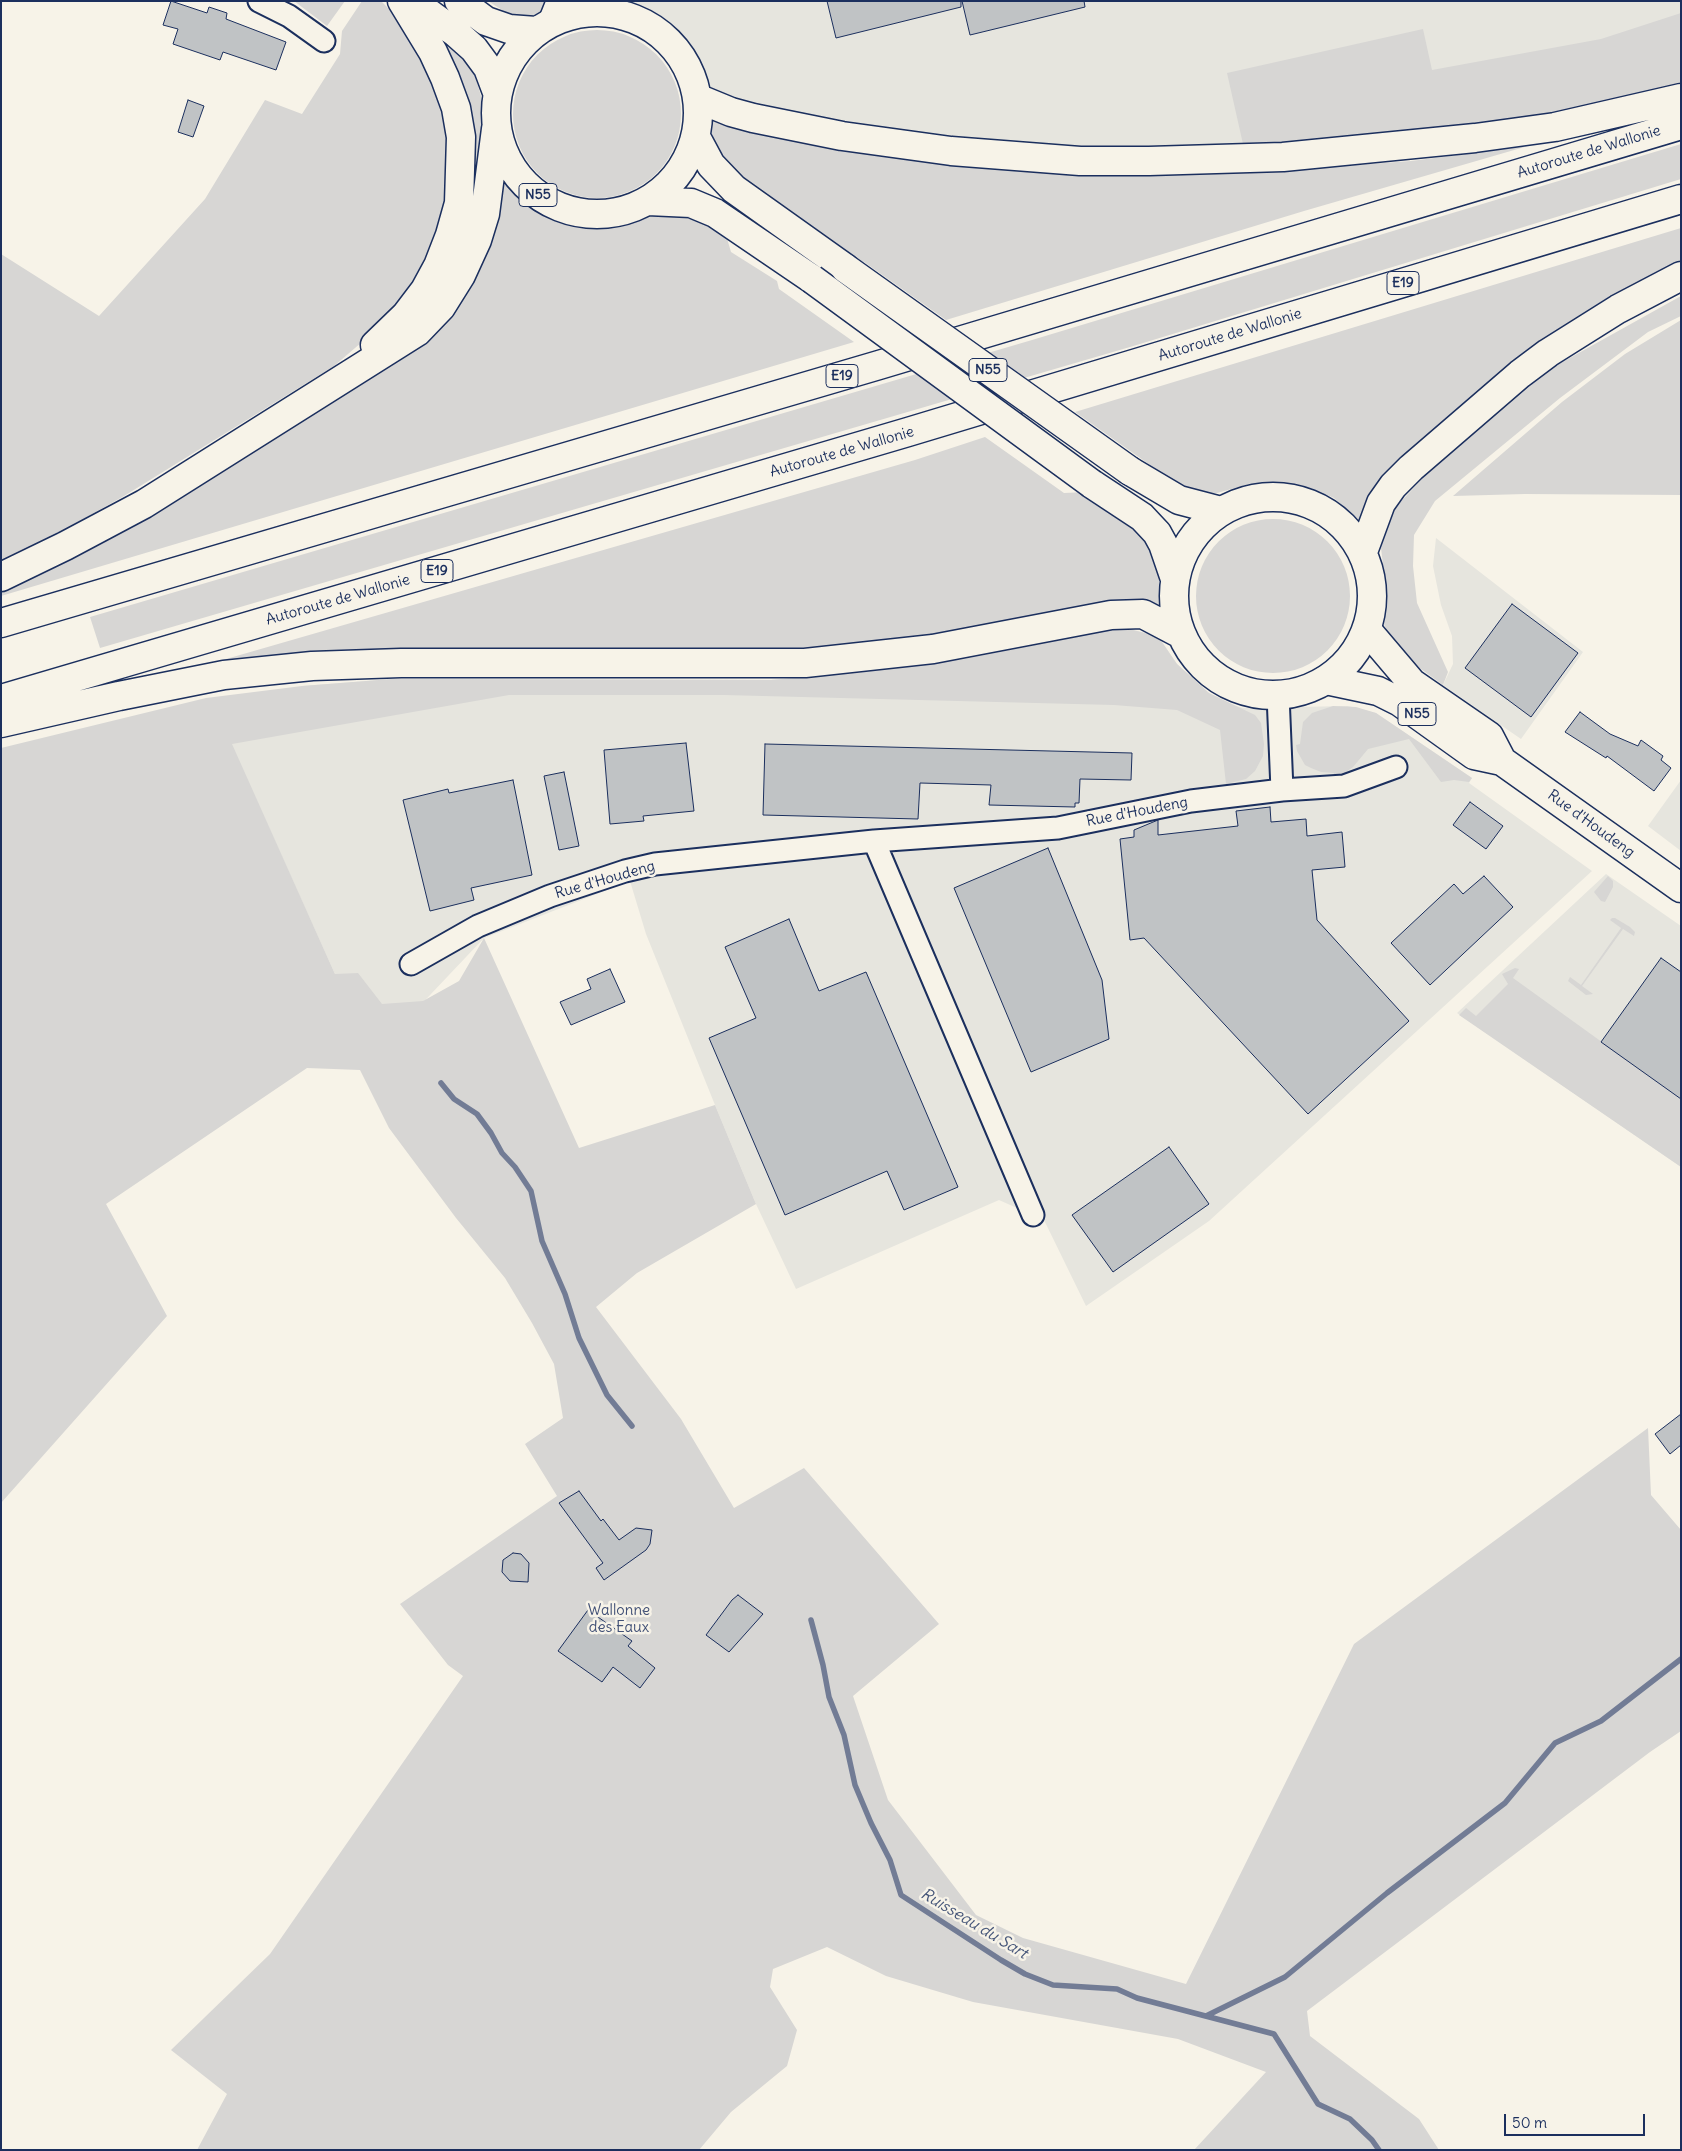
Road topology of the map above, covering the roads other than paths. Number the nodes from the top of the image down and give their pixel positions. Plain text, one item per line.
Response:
1 (259, 1) edge
2 (402, 1) edge
3 (412, 1) edge
4 (459, 1) edge
5 (613, 7) edge
6 (550, 18) edge
7 (324, 41) dead end
8 (497, 92) junction
9 (698, 98) junction
10 (1681, 98) edge
11 (1681, 125) edge
12 (496, 129) junction
13 (696, 137) junction
14 (1681, 199) edge
15 (648, 201) junction
16 (1681, 276) edge
17 (334, 384) junction
18 (1221, 511) junction
19 (1363, 552) junction
20 (1, 577) edge
21 (1175, 579) junction
22 (1, 623) edge
23 (1367, 630) junction
24 (1181, 634) junction
25 (1326, 680) junction
26 (1278, 695) junction
27 (1, 699) edge
28 (1, 723) edge
29 (1502, 761) junction
30 (1396, 767) dead end
31 (1282, 790) junction
32 (874, 841) junction
33 (1681, 888) edge
34 (411, 964) dead end
35 (1032, 1215) dead end

1 - 7 street
2 - 17 main road
3 - 8 main road, N55
4 - 6 main road, N55
5 - 6 main road, N55
5 - 9 main road, N55
6 - 8 main road, N55
8 - 12 main road, N55
9 - 10 main road
9 - 13 main road, N55
11 - 22 main road, Autoroute de Wallonie / E19
12 - 15 main road, N55
12 - 17 main road
13 - 15 main road, N55
13 - 18 main road, N55, bridge
14 - 27 main road, Autoroute de Wallonie / E19
15 - 21 main road, N55, bridge
16 - 19 main road
17 - 20 main road
18 - 19 main road, N55
18 - 21 main road, N55
19 - 23 main road, N55
21 - 24 main road, N55
23 - 25 main road, N55
23 - 29 main road, Rue d'Houdeng / N55
24 - 26 main road, N55
24 - 28 main road
25 - 26 main road, N55
25 - 29 main road, Rue d'Houdeng / N55
26 - 31 street
29 - 33 main road, Rue d'Houdeng / N55
30 - 31 street, Rue d'Houdeng
31 - 32 street, Rue d'Houdeng
32 - 34 street, Rue d'Houdeng
32 - 35 street

